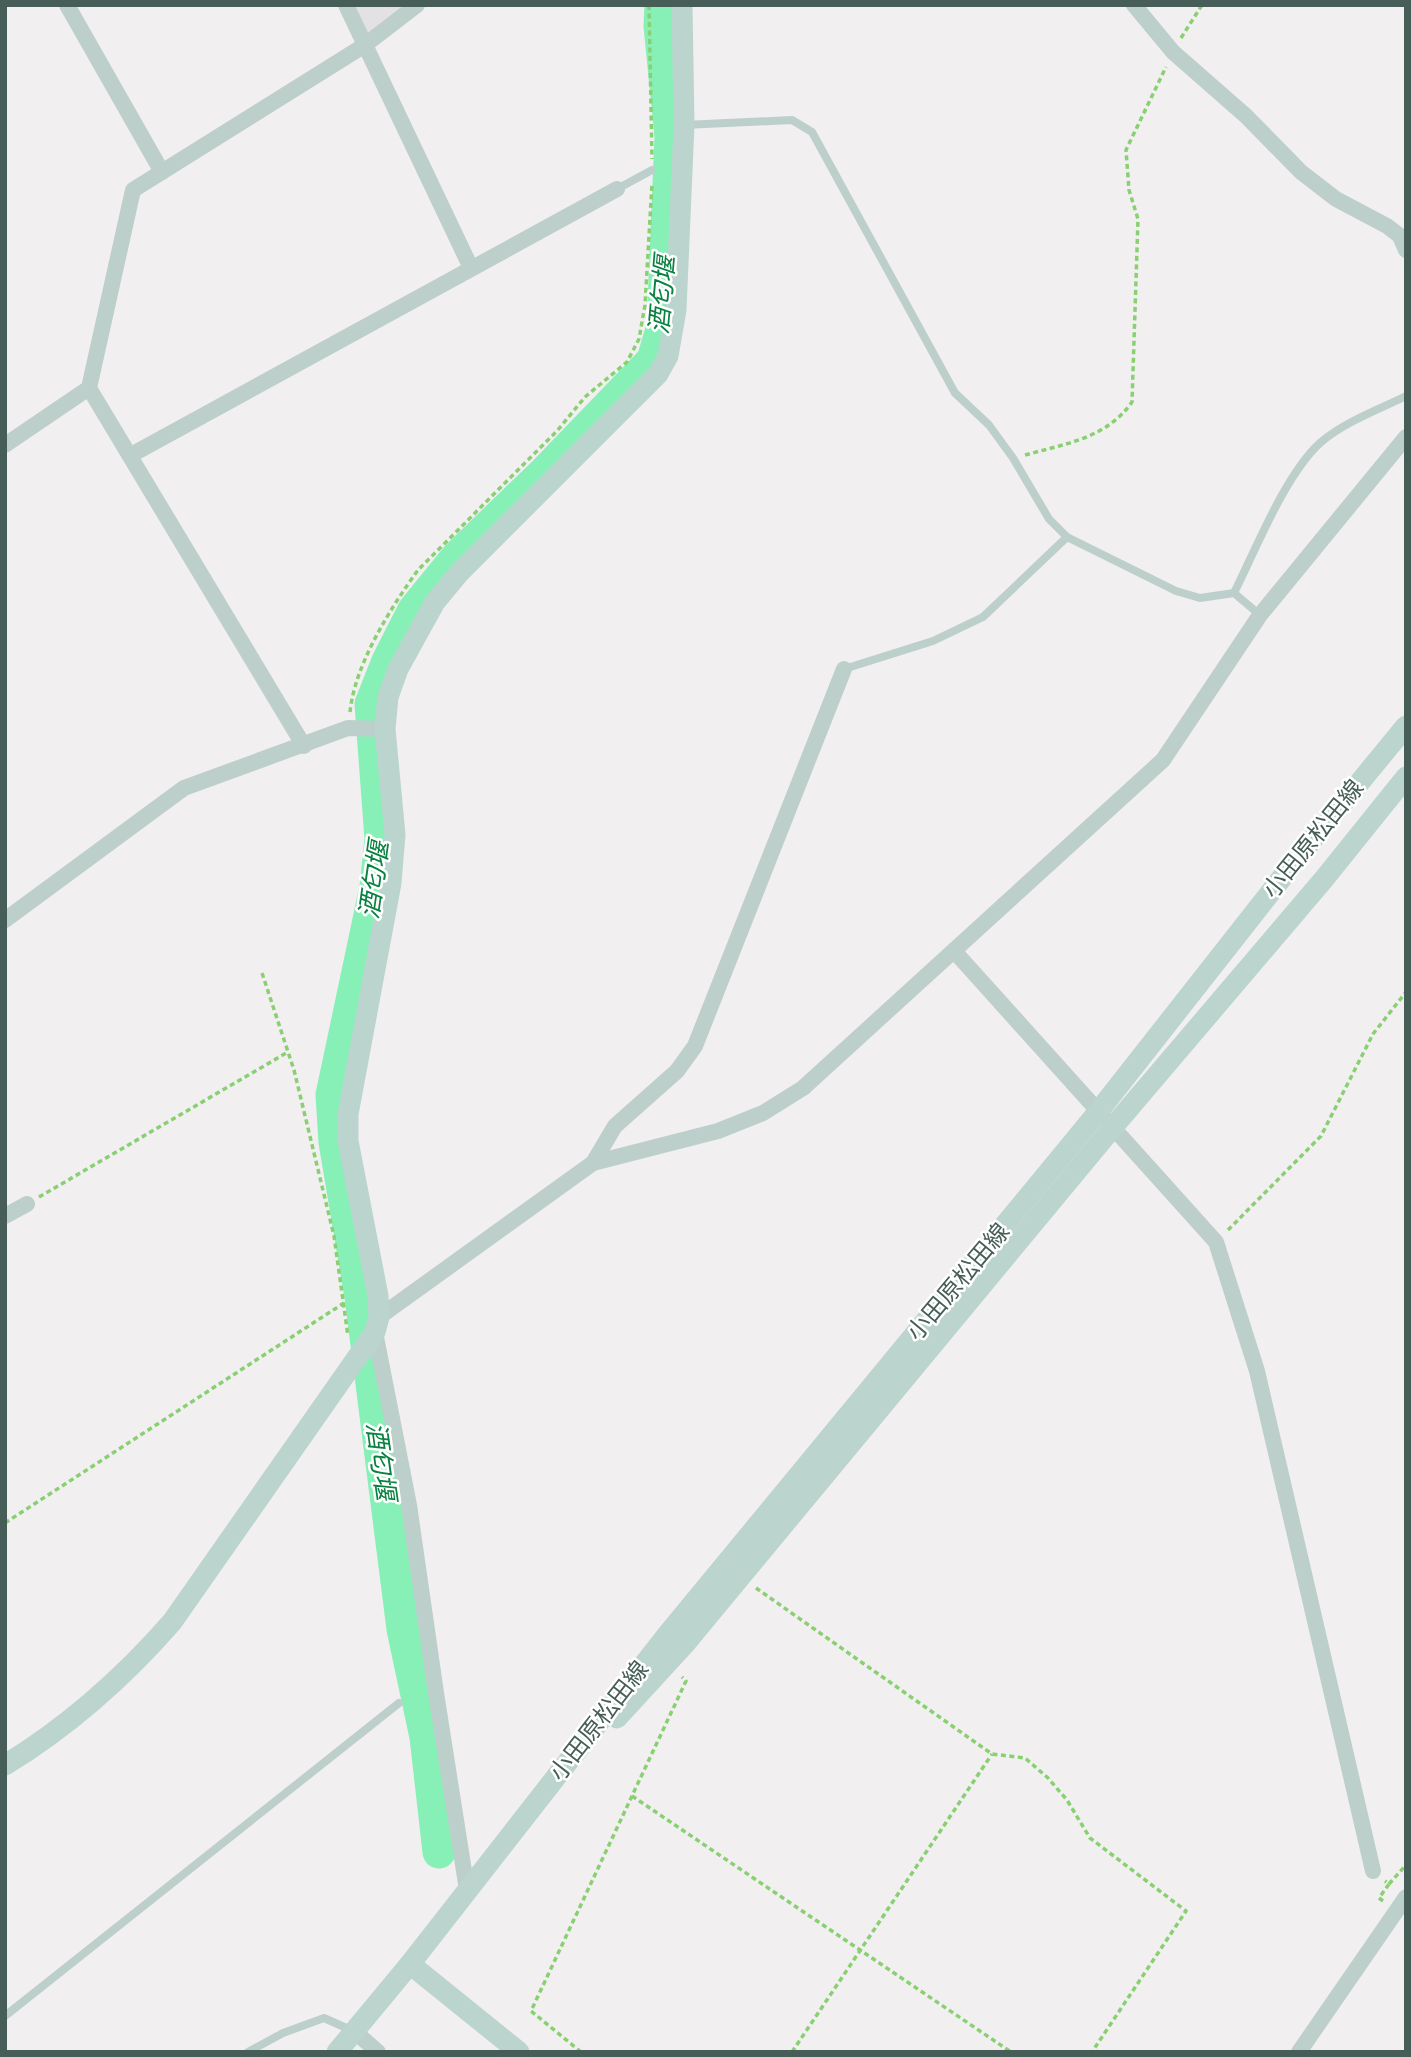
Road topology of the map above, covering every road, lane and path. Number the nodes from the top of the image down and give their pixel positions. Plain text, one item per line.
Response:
1 (67, 5) edge
2 (346, 5) edge
3 (417, 5) edge
4 (649, 5) edge
5 (682, 5) edge
6 (1134, 5) edge
7 (1202, 5) edge
8 (365, 45) junction
9 (1173, 52) junction
10 (684, 125) junction
11 (652, 170) junction
12 (162, 172) junction
13 (617, 189) joint
14 (1406, 250) edge
15 (471, 268) junction
16 (89, 388) junction
17 (1406, 396) edge
18 (1406, 437) edge
19 (5, 445) edge
20 (131, 455) junction
21 (1013, 458) junction
22 (1067, 537) junction
23 (1234, 593) junction
24 (1260, 615) junction
25 (844, 669) joint
26 (1406, 726) edge
27 (348, 728) junction
28 (385, 729) junction
29 (304, 746) junction
30 (1406, 777) edge
31 (5, 920) edge
32 (955, 952) junction
33 (262, 973) dead end
34 (1406, 992) edge
35 (288, 1052) junction
36 (1098, 1112) junction
37 (1113, 1128) junction
38 (593, 1163) junction
39 (27, 1203) joint
40 (5, 1216) edge
41 (1216, 1242) junction
42 (345, 1303) junction
43 (377, 1325) junction
44 (348, 1338) dead end
45 (5, 1524) edge
46 (741, 1577) junction
47 (669, 1662) junction
48 (399, 1703) dead end
49 (992, 1754) junction
50 (5, 1765) edge
51 (632, 1796) junction
52 (509, 1836) junction
53 (1406, 1865) edge
54 (1373, 1871) dead end
55 (1389, 1884) dead end
56 (467, 1890) junction
57 (1406, 1897) edge
58 (861, 1950) junction
59 (410, 1964) junction
60 (5, 2016) edge
61 (354, 2032) junction
62 (248, 2052) edge
63 (337, 2052) edge
64 (378, 2052) edge
65 (519, 2052) edge
66 (581, 2052) edge
67 (792, 2052) edge
68 (1011, 2052) edge
69 (1092, 2052) edge
70 (1299, 2052) edge

1 - 12 street
2 - 8 street
3 - 8 street
4 - 11 path
5 - 10 main road
6 - 9 street
7 - 9 path
8 - 12 street
8 - 15 street
9 - 14 street
9 - 21 path
10 - 21 lane
10 - 28 main road
11 - 13 lane
11 - 27 path
12 - 16 street
13 - 15 street
15 - 20 street
16 - 19 street
16 - 20 street
17 - 23 lane
18 - 24 street
20 - 29 street
21 - 22 lane
22 - 23 lane
22 - 25 lane
23 - 24 lane
24 - 32 street
25 - 38 street
26 - 36 main road, 小田原松田線
27 - 28 street
27 - 29 street
28 - 43 main road
29 - 31 street
30 - 37 main road, 小田原松田線
32 - 36 street
32 - 38 street
33 - 35 path
34 - 41 path
35 - 39 path
35 - 42 path
36 - 37 street
36 - 52 main road, 小田原松田線
37 - 41 street
37 - 46 main road, 小田原松田線
38 - 43 street
39 - 40 street
41 - 54 street
42 - 44 path
42 - 45 path
43 - 50 main road
43 - 56 street
46 - 47 main road, 小田原松田線
46 - 49 path
47 - 51 path
47 - 52 main road, 小田原松田線
48 - 60 lane
49 - 58 path
49 - 69 path
51 - 58 path
51 - 66 path
52 - 56 main road, 小田原松田線
53 - 55 path
56 - 59 main road, 小田原松田線
57 - 70 street
58 - 67 path
58 - 68 path
59 - 61 main road, 小田原松田線
59 - 65 main road
61 - 62 lane
61 - 63 main road, 小田原松田線
61 - 64 street

